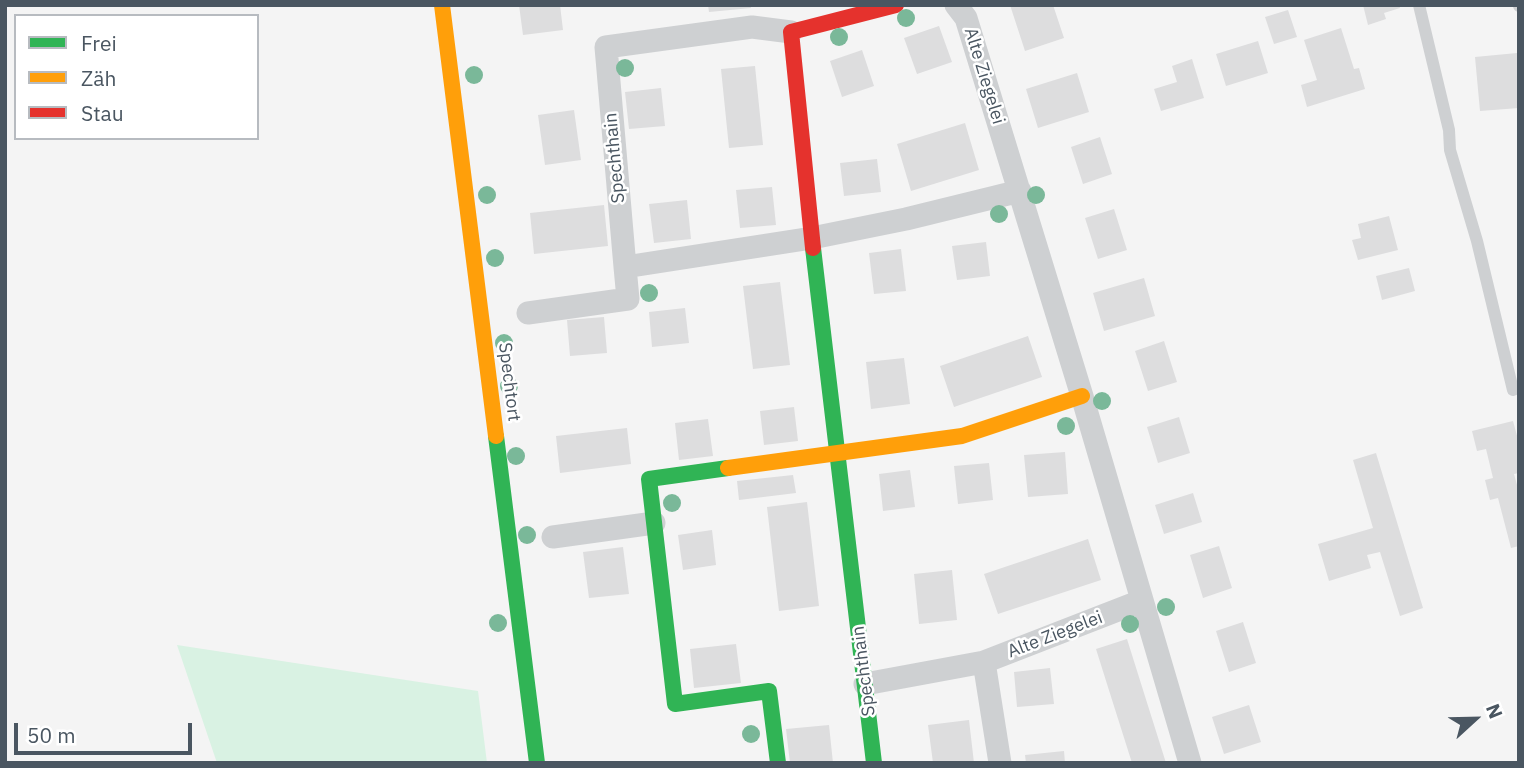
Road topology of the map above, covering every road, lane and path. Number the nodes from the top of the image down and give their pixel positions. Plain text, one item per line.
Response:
1 (443, 5) edge
2 (896, 5) edge
3 (956, 5) edge
4 (1419, 5) edge
5 (791, 32) junction
6 (1020, 191) junction
7 (812, 238) junction
8 (625, 267) junction
9 (528, 313) dead end
10 (1513, 390) dead end
11 (1082, 396) junction
12 (837, 454) junction
13 (654, 523) junction
14 (553, 537) dead end
15 (1141, 601) junction
16 (984, 663) junction
17 (865, 684) junction
18 (537, 763) edge
19 (778, 763) edge
20 (874, 763) edge
21 (1000, 763) edge
22 (1190, 763) edge

1 - 18 street, Spechtort
2 - 5 street, Spechthain
3 - 6 street, Alte Ziegelei
4 - 10 lane
5 - 7 street, Spechthain
5 - 8 street, Spechthain
6 - 7 street
6 - 11 street, Alte Ziegelei
7 - 8 street
7 - 12 street, Spechthain
8 - 9 street
11 - 12 street
11 - 15 street, Alte Ziegelei
12 - 13 street
12 - 17 street, Spechthain
13 - 14 street
13 - 19 street
15 - 16 street, Alte Ziegelei
15 - 22 street, Alte Ziegelei
16 - 17 street
16 - 21 street, Alte Ziegelei
17 - 20 street, Spechthain

